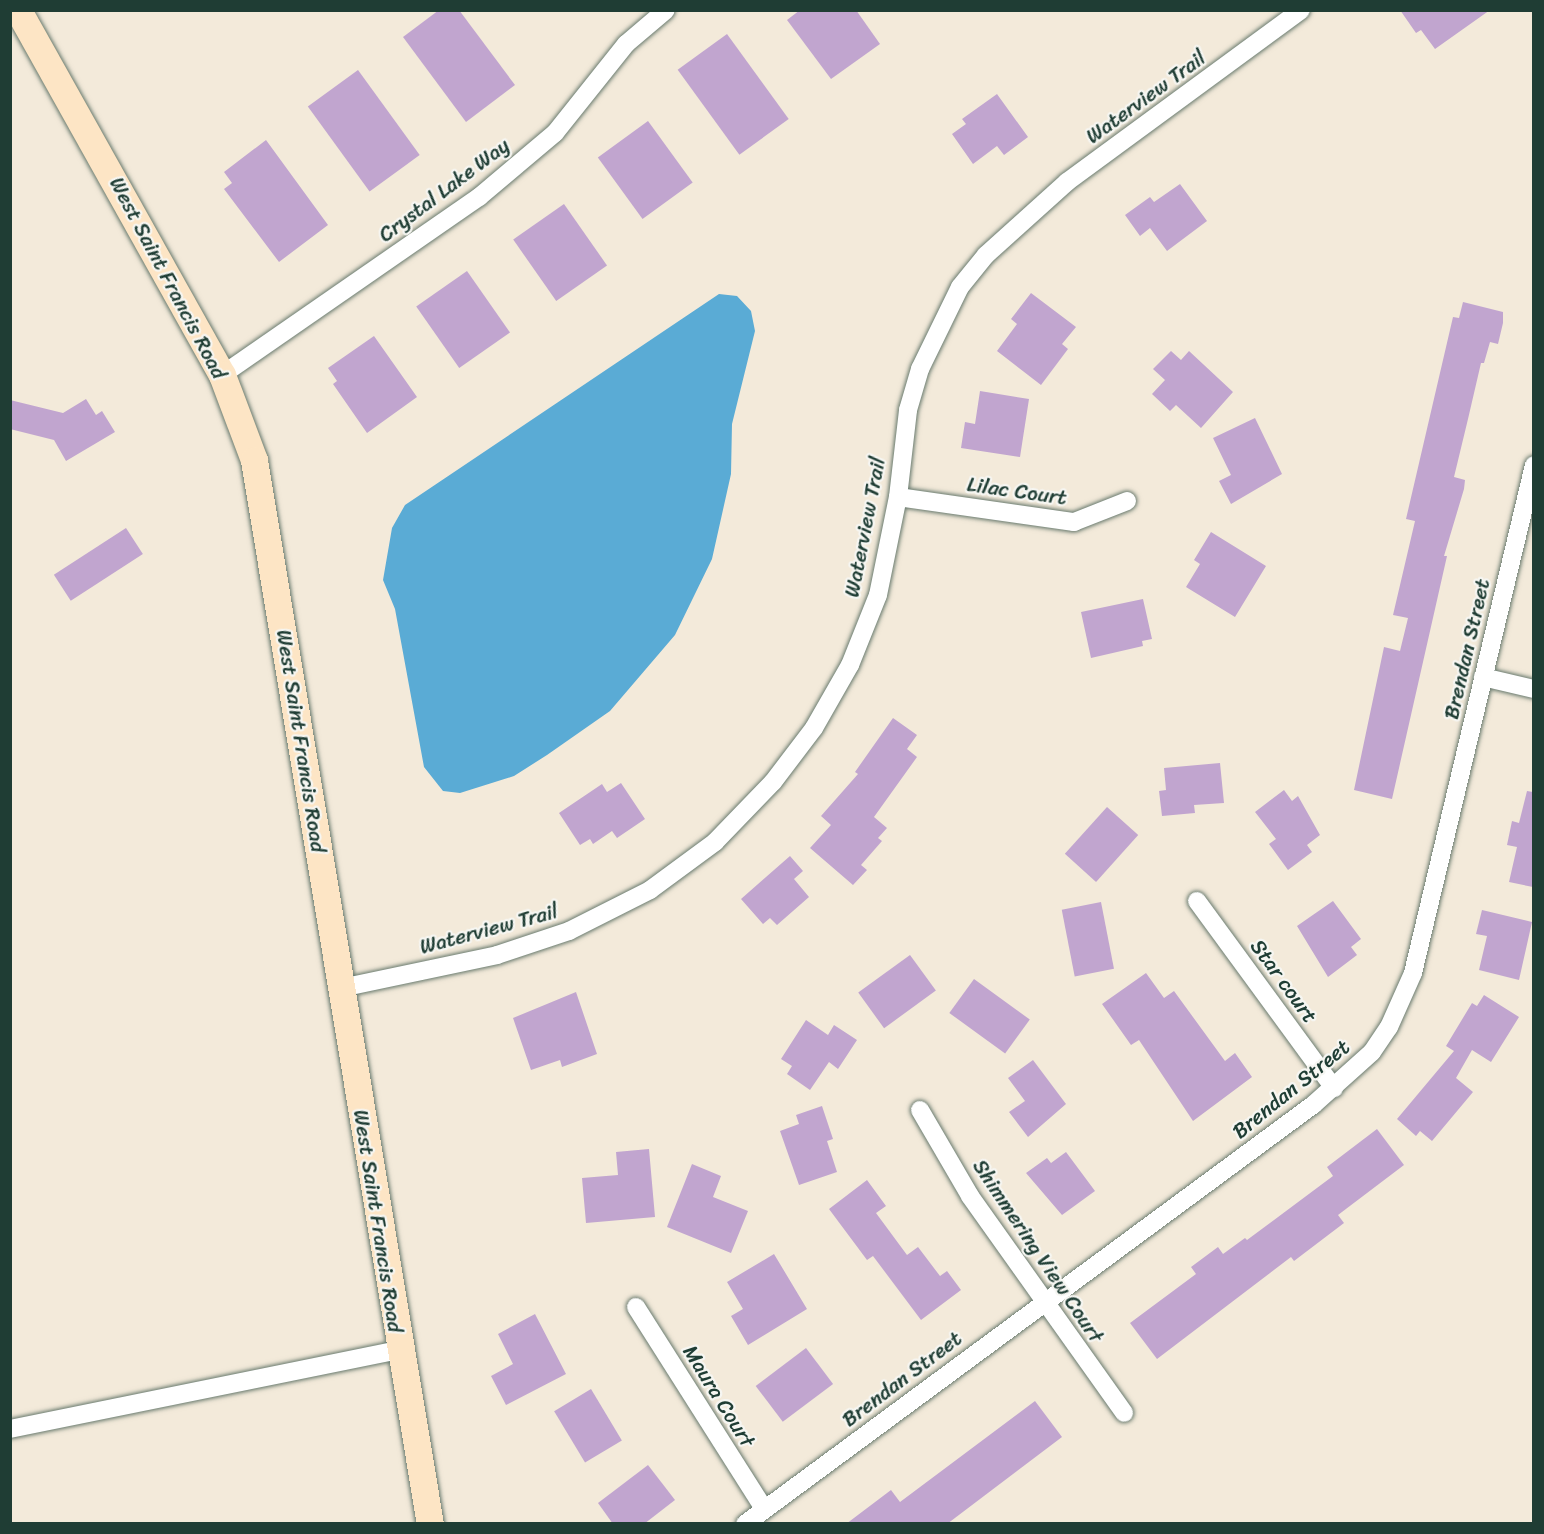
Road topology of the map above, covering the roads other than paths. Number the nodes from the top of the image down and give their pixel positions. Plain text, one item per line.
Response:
1 (18, 10) edge
2 (666, 10) edge
3 (1301, 10) edge
4 (222, 375) junction
5 (1533, 465) edge
6 (898, 496) junction
7 (1127, 501) dead end
8 (1484, 677) junction
9 (1533, 689) edge
10 (1197, 901) dead end
11 (341, 988) junction
12 (1334, 1088) junction
13 (920, 1110) dead end
14 (1043, 1302) junction
15 (636, 1307) dead end
16 (399, 1350) junction
17 (1124, 1413) dead end
18 (10, 1429) edge
19 (764, 1509) junction
20 (430, 1524) edge
21 (745, 1524) edge

1 - 4 street, West Saint Francis Road
2 - 4 street, Crystal Lake Way
3 - 6 street, Waterview Trail
4 - 11 street, West Saint Francis Road
5 - 8 street, Brendan Street
6 - 7 street, Lilac Court
6 - 11 street, Waterview Trail
8 - 9 street
8 - 12 street, Brendan Street
10 - 12 street, Star court
11 - 16 street, West Saint Francis Road
12 - 14 street, Brendan Street
13 - 14 street, Shimmering View Court
14 - 17 street, Shimmering View Court
14 - 19 street, Brendan Street
15 - 19 street, Maura Court
16 - 18 street
16 - 20 street, West Saint Francis Road
19 - 21 street, Brendan Street

